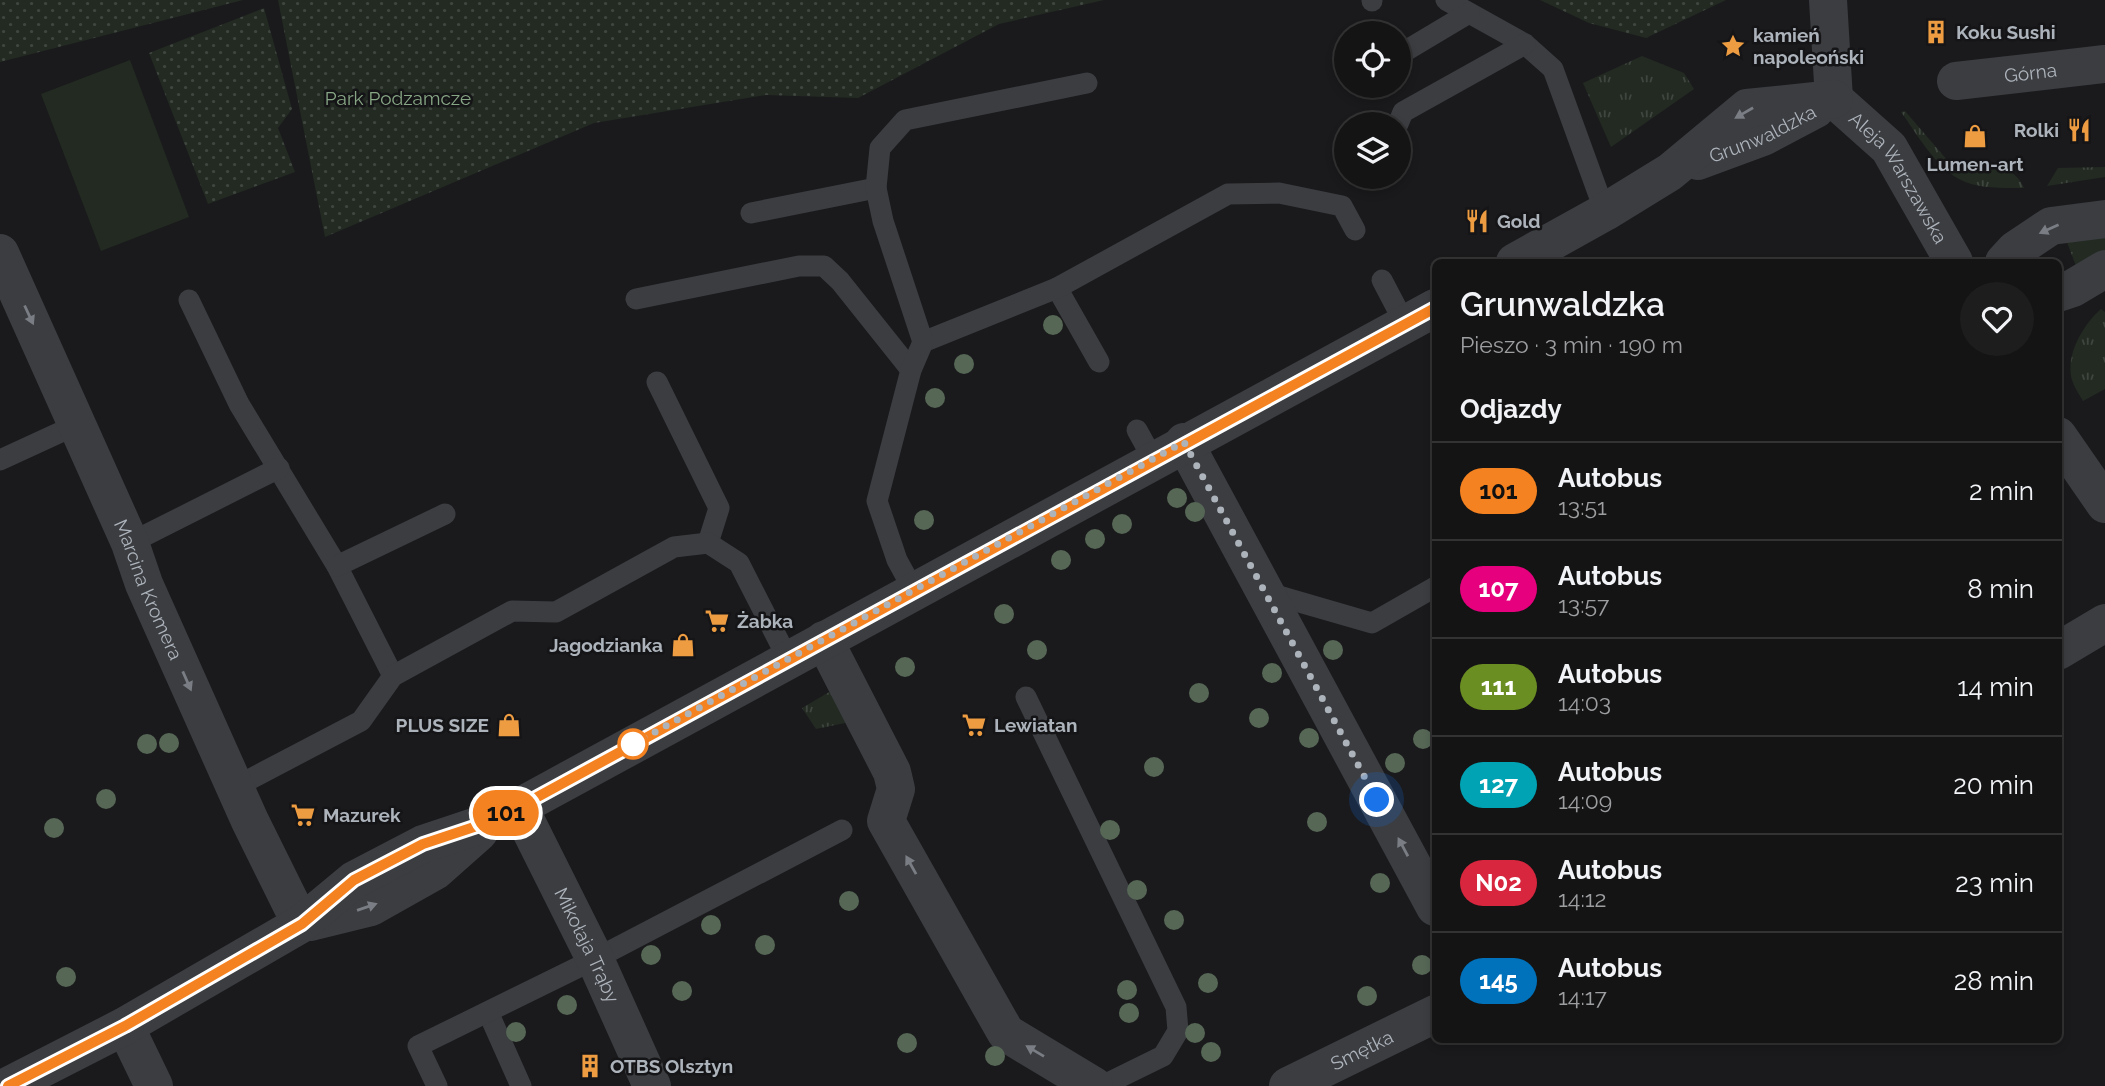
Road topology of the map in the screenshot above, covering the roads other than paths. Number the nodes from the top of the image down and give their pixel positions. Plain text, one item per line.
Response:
1 (1446, 0) edge
2 (1828, 0) edge
3 (1469, 13) junction
4 (1525, 44) junction
5 (1411, 48) edge
6 (2105, 64) edge
7 (1956, 82) dead end
8 (1087, 83) dead end
9 (1834, 99) junction
10 (1403, 112) edge
11 (876, 188) junction
12 (1605, 212) junction
13 (751, 213) dead end
14 (2105, 219) edge
15 (1355, 230) dead end
16 (0, 253) edge
17 (1520, 259) edge
18 (1952, 259) edge
19 (2007, 259) edge
20 (2105, 269) edge
21 (1381, 280) dead end
22 (1058, 288) junction
23 (2062, 292) edge
24 (636, 299) dead end
25 (189, 300) dead end
26 (1420, 316) edge
27 (923, 342) junction
28 (1099, 362) dead end
29 (911, 370) junction
30 (657, 382) dead end
31 (76, 425) junction
32 (2062, 442) edge
33 (1158, 444) junction
34 (0, 460) edge
35 (279, 468) junction
36 (2105, 504) edge
37 (446, 514) dead end
38 (708, 542) junction
39 (130, 543) junction
40 (337, 566) junction
41 (1432, 589) edge
42 (914, 591) junction
43 (1265, 592) junction
44 (2105, 623) edge
45 (824, 640) junction
46 (2062, 649) edge
47 (788, 659) junction
48 (393, 676) junction
49 (1026, 697) dead end
50 (235, 787) junction
51 (505, 814) junction
52 (842, 830) dead end
53 (1432, 901) edge
54 (302, 924) junction
55 (595, 959) junction
56 (488, 1012) junction
57 (1432, 1015) edge
58 (125, 1026) junction
59 (8, 1086) edge
60 (154, 1086) edge
61 (437, 1086) edge
62 (521, 1086) edge
63 (652, 1086) edge
64 (1094, 1086) edge
65 (1102, 1086) edge
66 (1288, 1086) edge

1 - 3 lane
2 - 9 street
3 - 4 lane
3 - 5 lane
4 - 10 lane
4 - 12 lane
6 - 7 street, Górna
8 - 11 lane
9 - 12 street, Grunwaldzka
9 - 18 street, Aleja Warszawska
11 - 13 lane
11 - 27 lane
12 - 17 street, Grunwaldzka
14 -> 19 street
15 - 22 lane
16 -> 31 street, Marcina Kromera
20 - 23 street
21 - 26 lane
22 - 27 lane
22 - 28 lane
24 - 29 lane
25 - 35 lane
26 - 33 street
27 - 29 lane
29 - 42 lane
30 - 38 lane
31 - 34 lane
31 - 39 street, Marcina Kromera
32 - 36 street
33 - 42 street
33 - 43 street
35 - 39 lane
35 - 40 lane
37 - 40 lane
38 - 47 lane
38 - 48 lane
39 -> 50 street, Marcina Kromera
40 - 48 lane
41 - 43 lane
42 - 45 street
53 -> 43 street
44 - 46 street
45 - 47 street
64 -> 45 street
47 - 51 street
48 - 50 lane
49 - 65 lane
50 - 54 street, Marcina Kromera
51 - 54 street
51 - 55 street, Mikołaja Trąby
52 - 55 lane
54 - 58 street
55 - 56 lane
55 - 63 street, Mikołaja Trąby
56 - 61 lane
56 - 62 lane
57 - 66 street, Smętka
58 - 59 street
58 - 60 street

